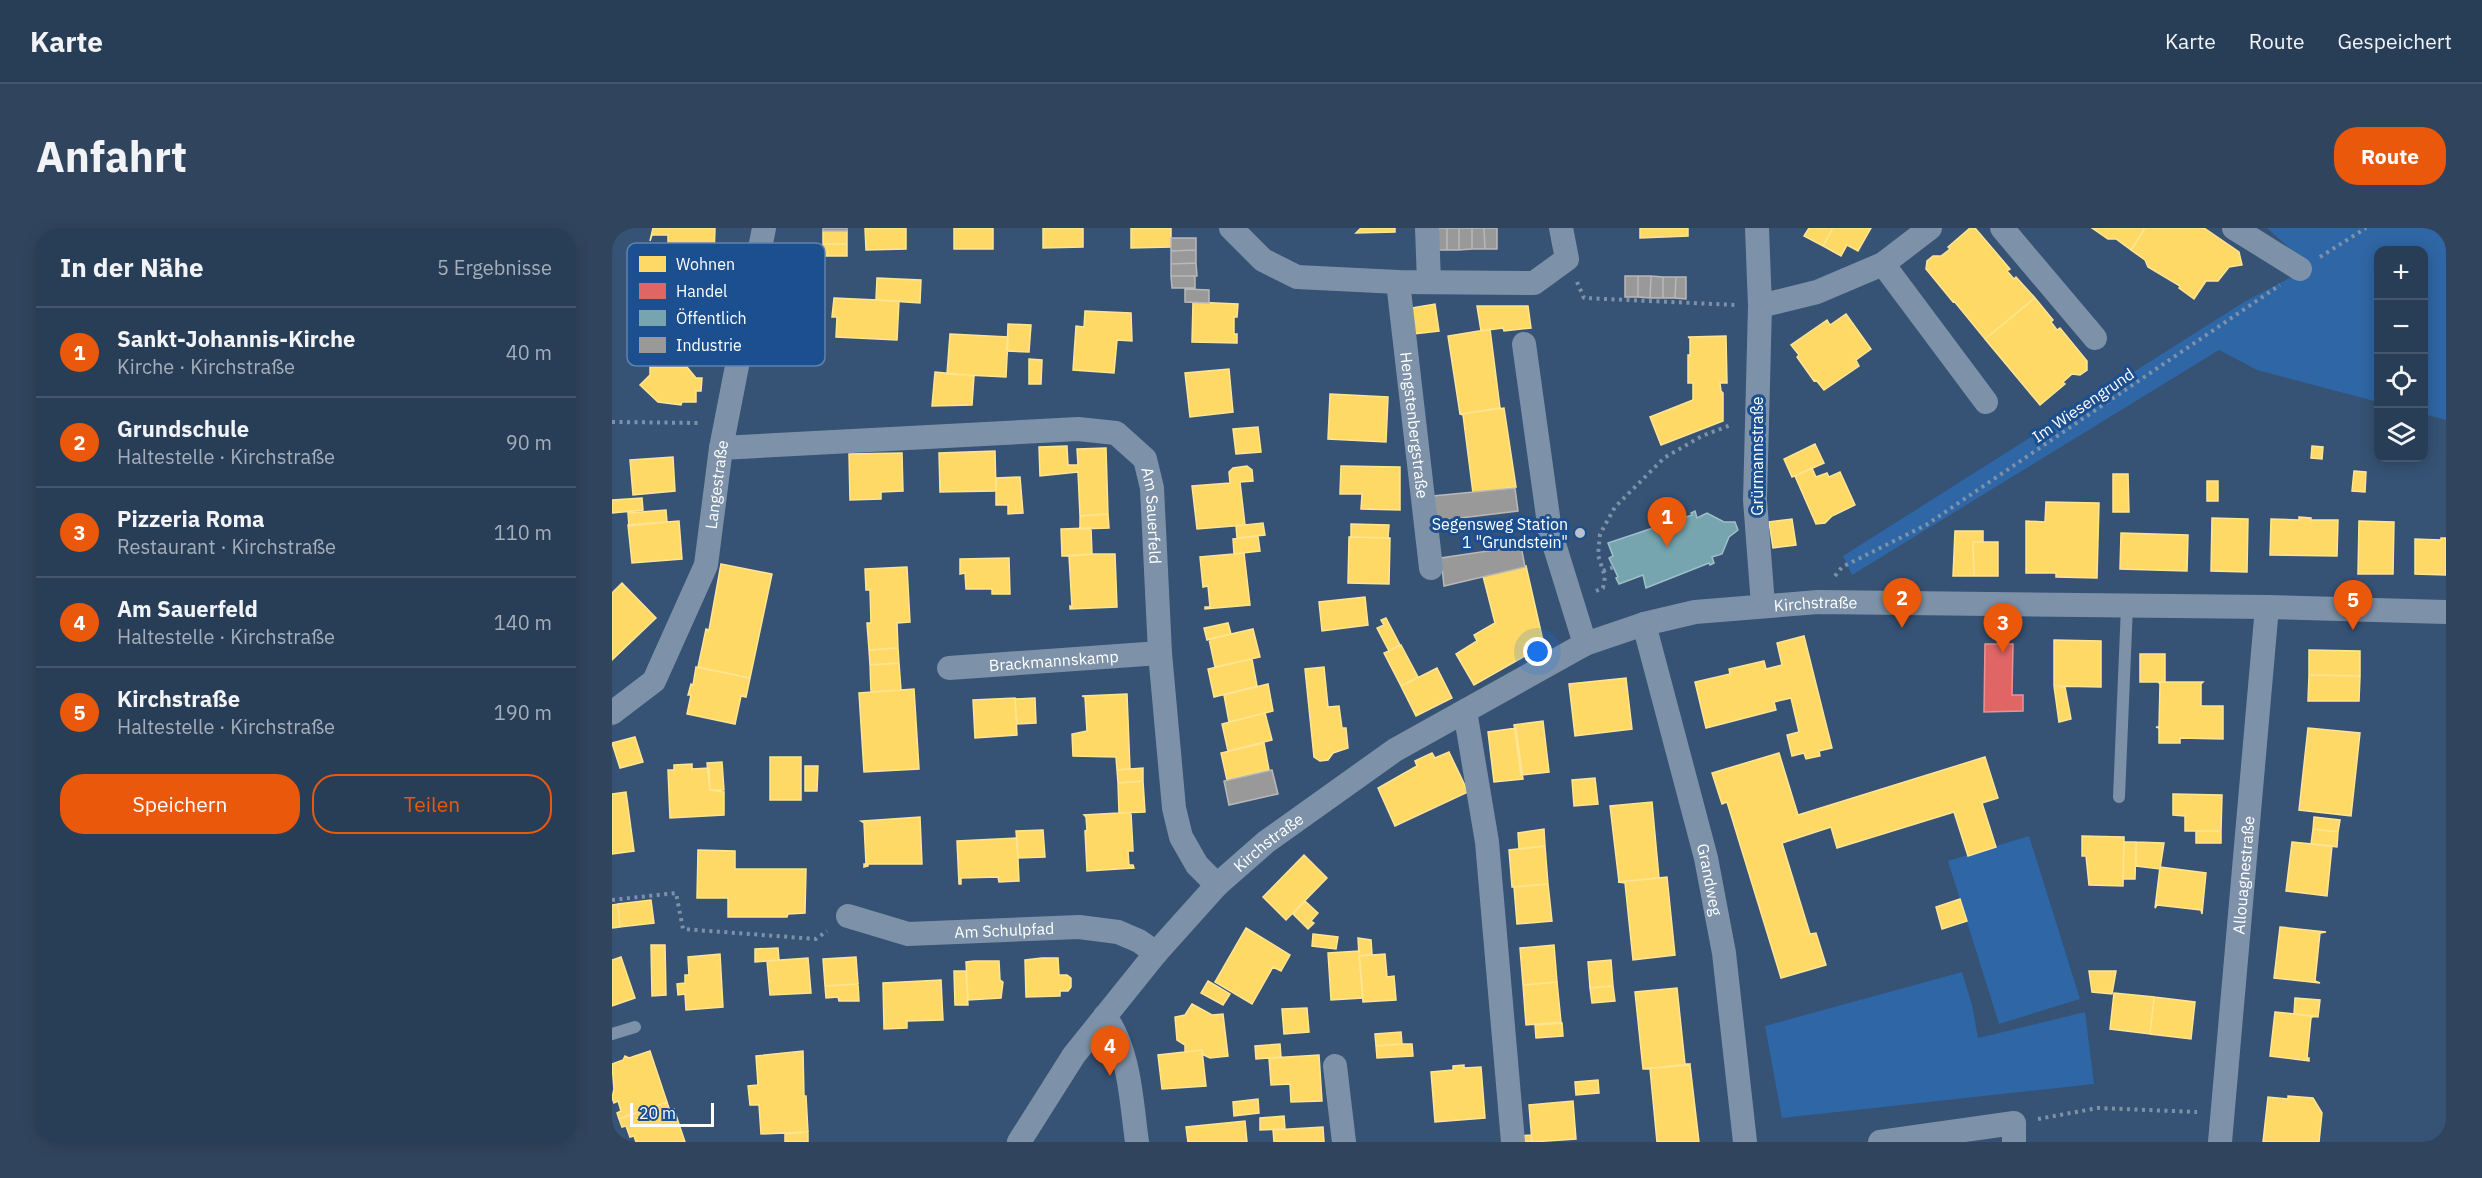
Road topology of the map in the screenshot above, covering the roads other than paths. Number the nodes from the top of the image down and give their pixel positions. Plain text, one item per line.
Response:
1 (764, 228) edge
2 (1231, 228) edge
3 (1427, 228) edge
4 (1561, 228) edge
5 (1757, 228) edge
6 (1930, 228) edge
7 (2002, 228) edge
8 (2234, 228) edge
9 (761, 243) edge
10 (1882, 264) junction
11 (2300, 269) road end
12 (1398, 282) junction
13 (1429, 282) junction
14 (1760, 306) junction
15 (2095, 338) dead end
16 (1524, 344) dead end
17 (737, 366) edge
18 (1986, 402) dead end
19 (721, 448) junction
20 (1431, 568) dead end
21 (1763, 605) junction
22 (2127, 606) junction
23 (2267, 607) junction
24 (2446, 612) edge
25 (1644, 624) junction
26 (1585, 644) junction
27 (1160, 653) junction
28 (949, 668) dead end
29 (1465, 711) junction
30 (612, 713) edge
31 (2119, 797) dead end
32 (1217, 885) junction
33 (848, 916) road end
34 (1156, 953) junction
35 (1105, 1016) junction
36 (635, 1027) dead end
37 (612, 1034) edge
38 (1335, 1066) dead end
39 (2014, 1132) edge
40 (1019, 1142) edge
41 (1137, 1142) edge
42 (1344, 1142) edge
43 (1513, 1142) edge
44 (1745, 1142) edge
45 (1880, 1142) edge
46 (2220, 1142) edge

1 - 9 street, Langestraße
2 - 12 street
3 - 13 street
4 - 13 street
5 - 14 street, Grürmannstraße
6 - 10 street
7 - 15 street
8 - 11 street
10 - 14 street
10 - 18 street
12 - 13 street
12 - 20 street, Hengstenbergstraße
14 - 21 street, Grürmannstraße
16 - 26 street
17 - 19 street, Langestraße
19 - 27 street, Am Sauerfeld
19 - 30 street, Langestraße
21 - 22 street, Kirchstraße
21 - 25 street, Kirchstraße
22 - 23 street, Kirchstraße
22 - 31 lane
23 - 24 street, Kirchstraße
23 - 46 street, Allouagnestraße
25 - 26 street, Kirchstraße
25 - 44 street, Grandweg
26 - 29 street, Kirchstraße
27 - 28 street, Brackmannskamp
27 - 32 street, Am Sauerfeld
29 - 32 street, Kirchstraße
29 - 43 street
32 - 34 street, Kirchstraße
33 - 34 street, Am Schulpfad
34 - 35 street, Kirchstraße
35 - 40 street, Kirchstraße
35 - 41 street
36 - 37 lane
38 - 42 street
39 - 45 street

